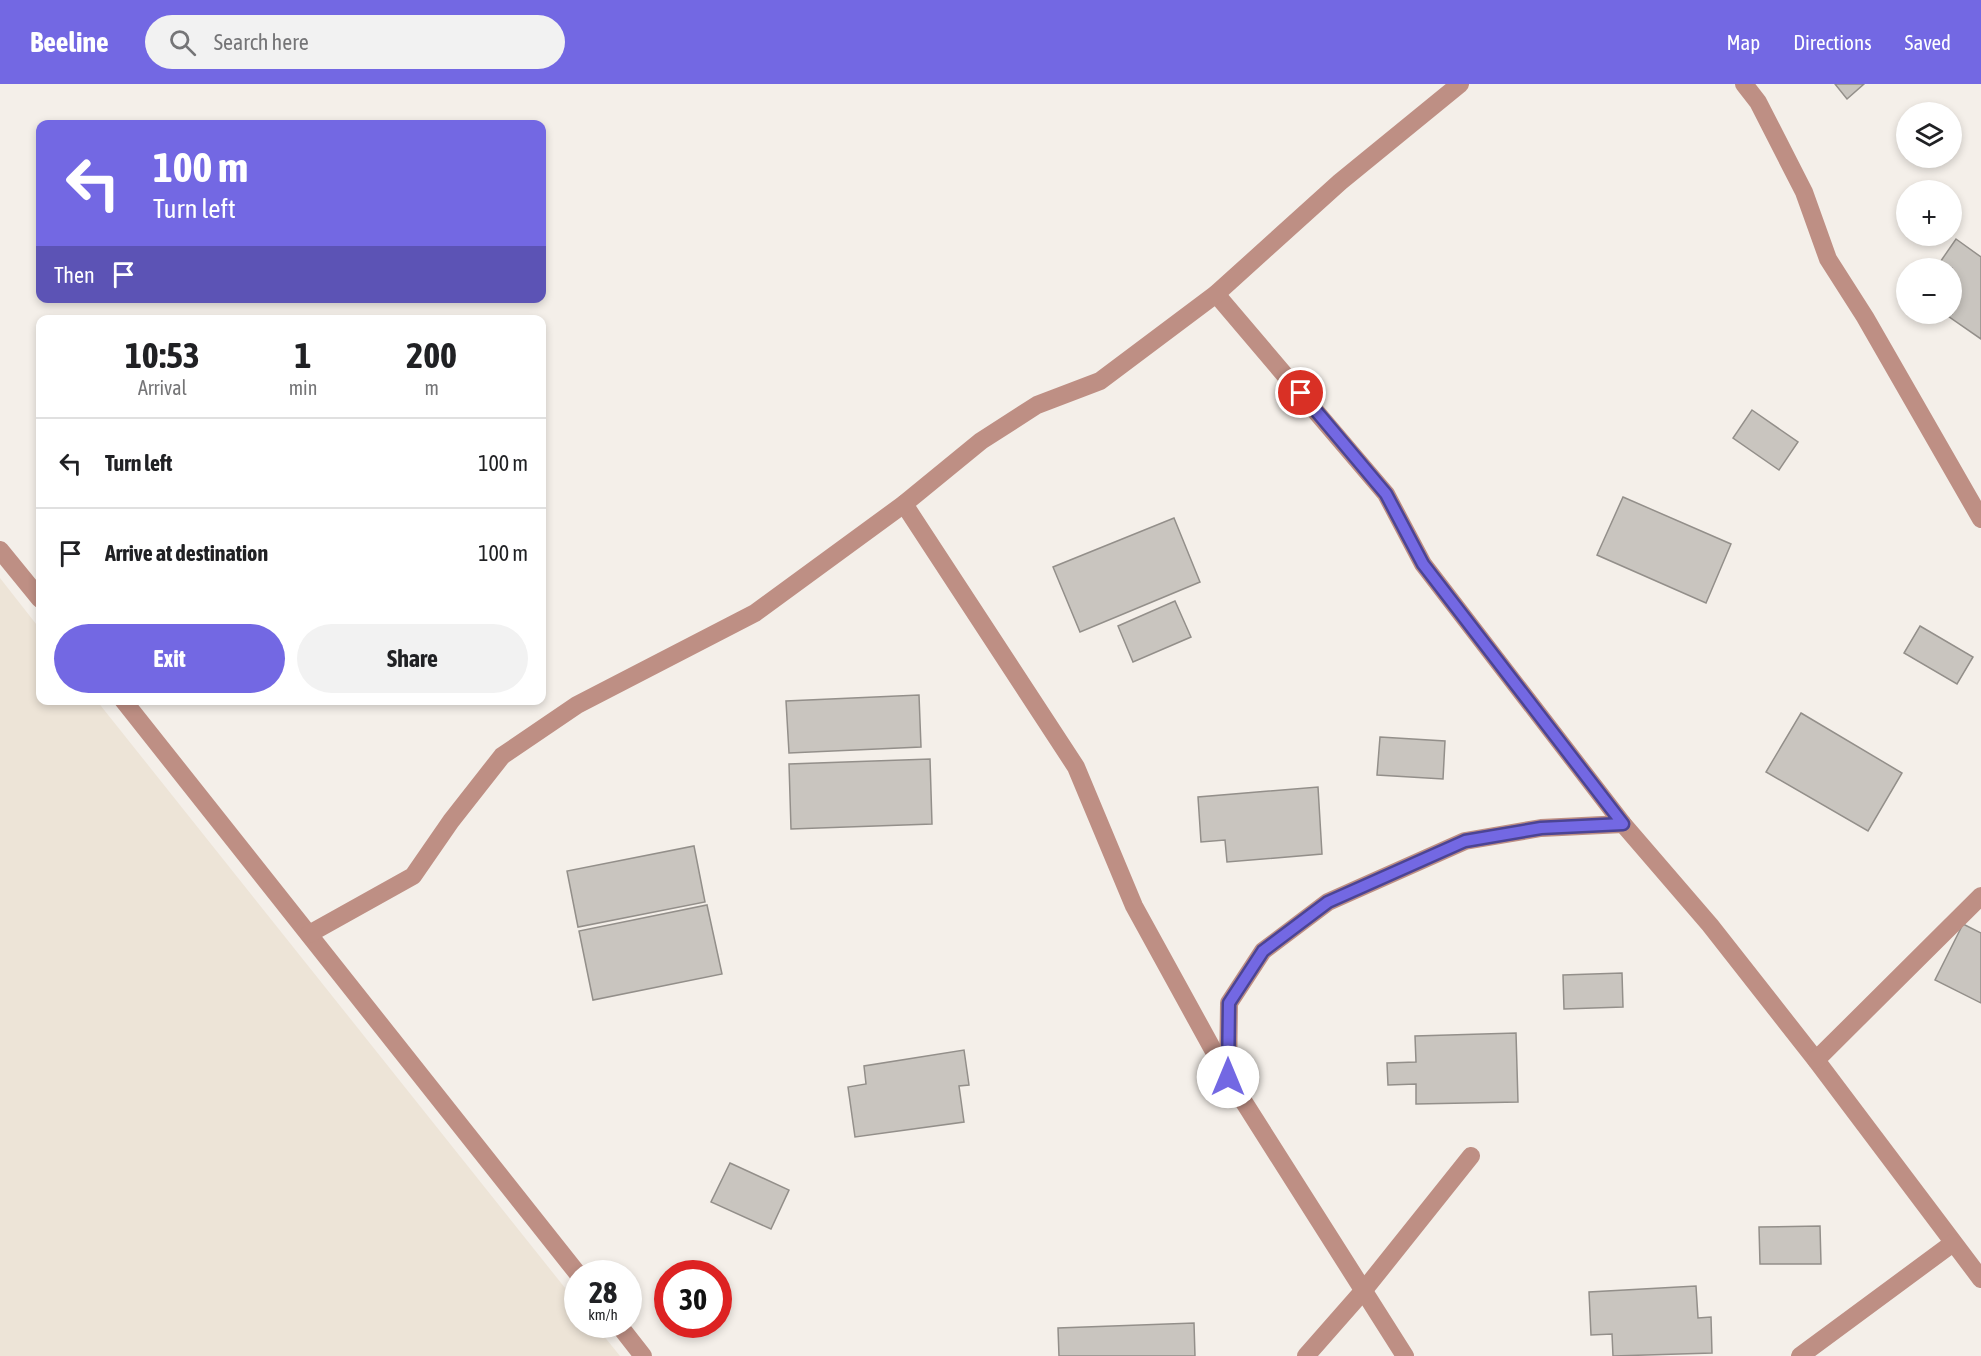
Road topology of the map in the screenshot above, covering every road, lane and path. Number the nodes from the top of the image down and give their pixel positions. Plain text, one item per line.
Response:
1 (1460, 84) edge
2 (1744, 84) edge
3 (1216, 294) junction
4 (904, 504) junction
5 (1981, 519) edge
6 (0, 550) edge
7 (36, 594) edge
8 (127, 705) edge
9 (1623, 824) junction
10 (1981, 896) edge
11 (309, 934) junction
12 (1816, 1060) junction
13 (1228, 1077) junction
14 (1471, 1156) dead end
15 (1953, 1243) junction
16 (567, 1260) edge
17 (1981, 1279) edge
18 (1364, 1290) junction
19 (629, 1338) edge
20 (643, 1356) edge
21 (1306, 1356) edge
22 (1405, 1356) edge
23 (1800, 1356) edge

1 - 3 street
2 - 5 street
3 - 4 street
3 - 9 street
4 - 11 street
4 - 13 street
6 - 7 street
8 - 11 street
9 - 12 street
9 - 13 street
10 - 12 street
11 - 16 street
12 - 15 street
13 - 18 street
14 - 18 street
15 - 17 street
15 - 23 street
18 - 21 street
18 - 22 street
19 - 20 street

